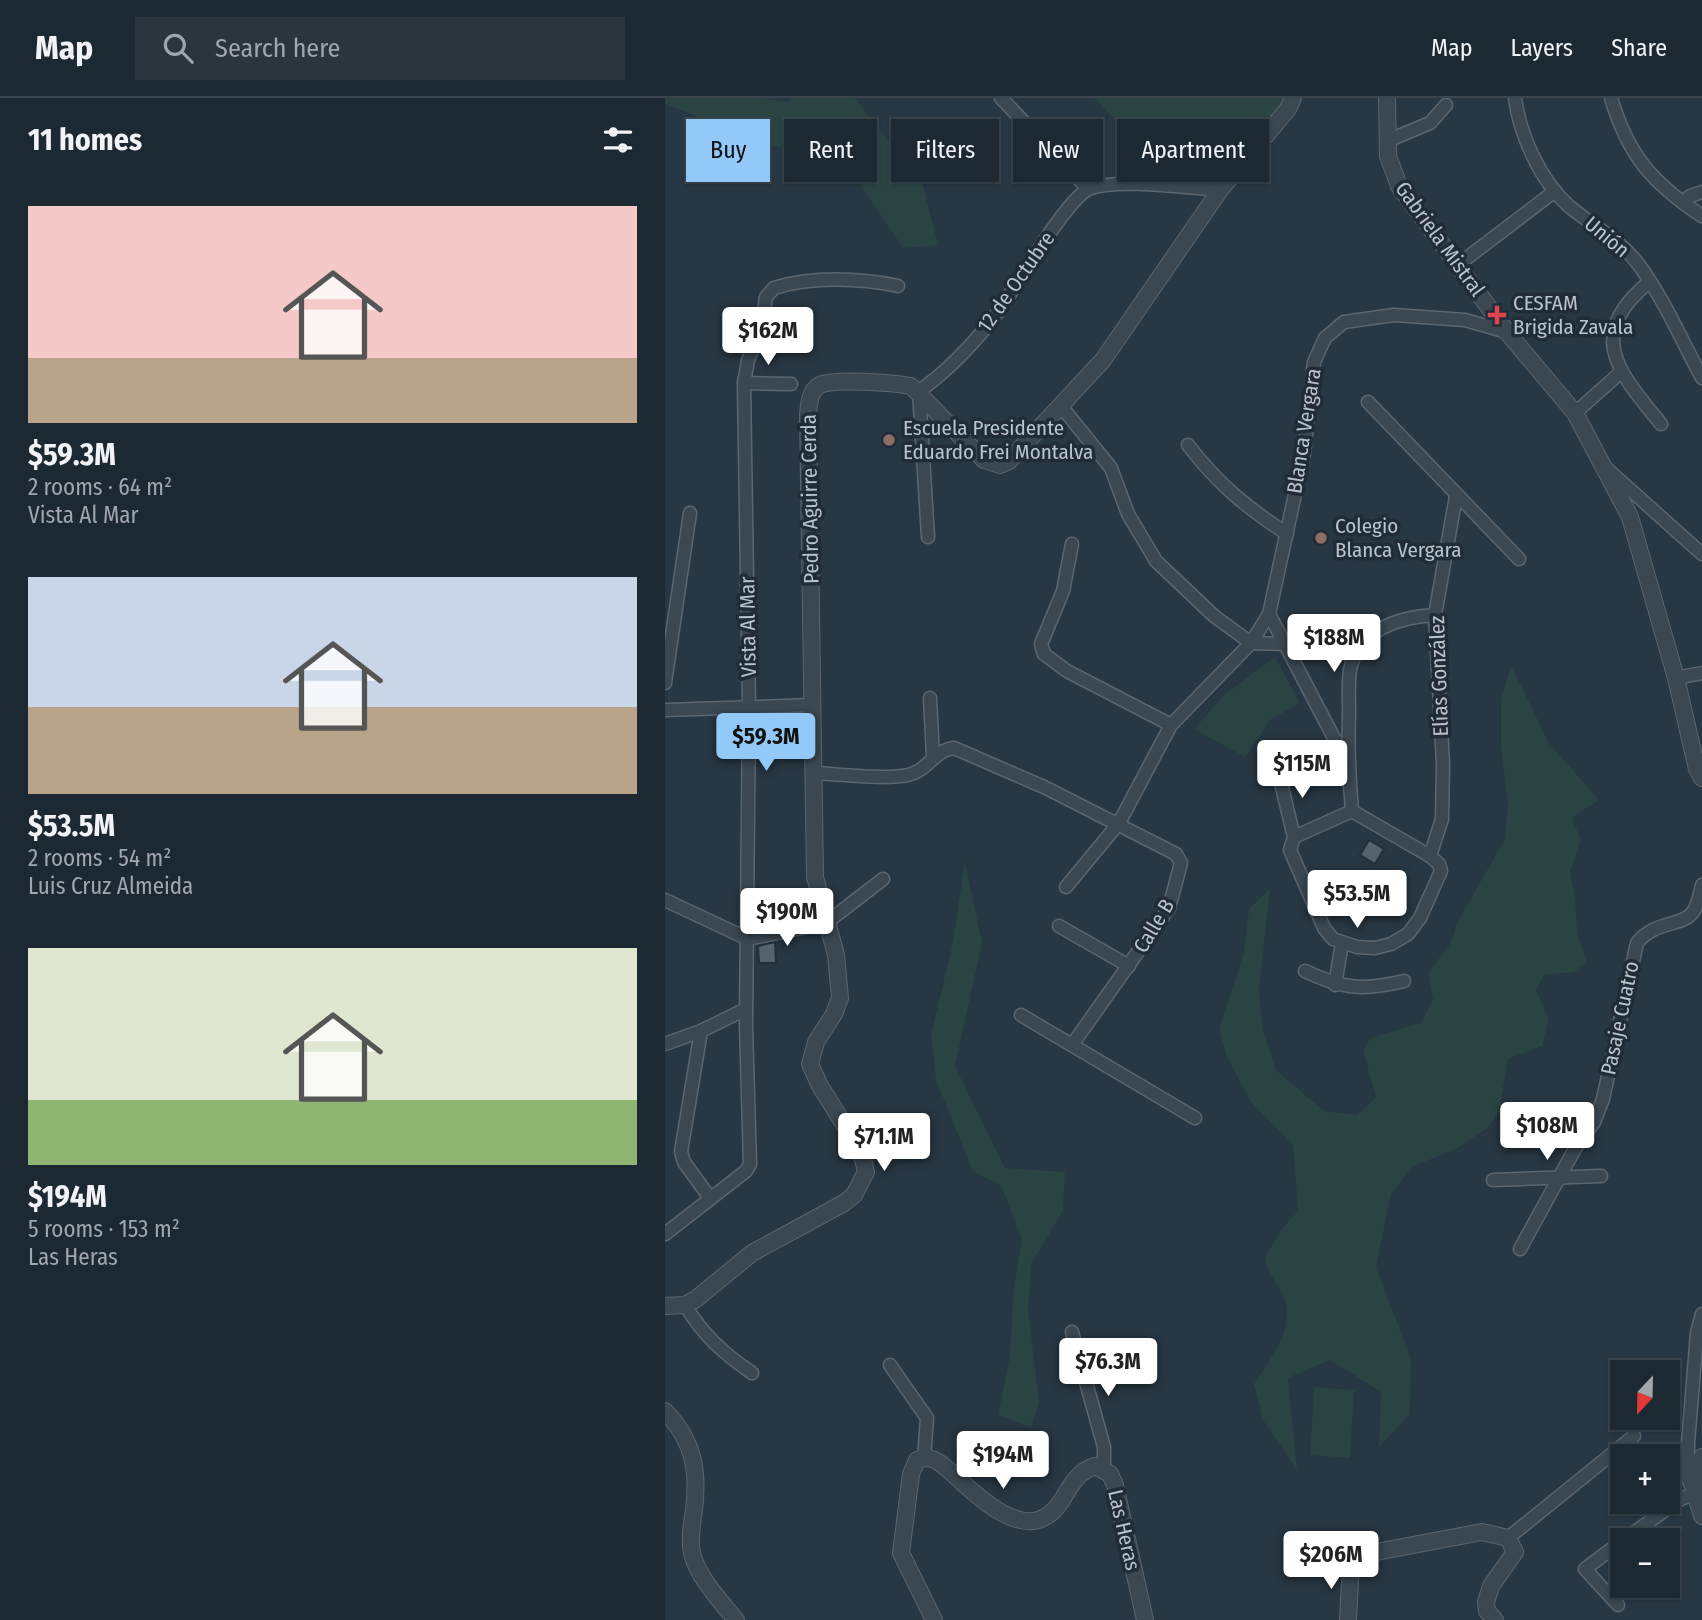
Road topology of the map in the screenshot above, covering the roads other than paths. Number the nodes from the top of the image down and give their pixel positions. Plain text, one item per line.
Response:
1 (1001, 98) edge
2 (1293, 98) edge
3 (1387, 98) edge
4 (1515, 98) edge
5 (1611, 98) edge
6 (1446, 105) dead end
7 (1387, 141) junction
8 (1088, 189) junction
9 (1220, 190) junction
10 (1555, 191) junction
11 (1702, 192) edge
12 (1683, 203) junction
13 (1702, 216) edge
14 (1459, 264) junction
15 (1649, 282) junction
16 (898, 286) dead end
17 (1507, 332) junction
18 (1620, 373) junction
19 (1702, 378) edge
20 (744, 383) junction
21 (791, 384) dead end
22 (919, 391) junction
23 (1368, 402) dead end
24 (1062, 406) junction
25 (1574, 414) junction
26 (1661, 424) dead end
27 (1188, 445) dead end
28 (1606, 468) junction
29 (1456, 496) junction
30 (690, 513) dead end
31 (1287, 534) junction
32 (927, 537) dead end
33 (1072, 544) dead end
34 (1702, 554) edge
35 (1519, 559) dead end
36 (1269, 614) junction
37 (1435, 615) junction
38 (1251, 643) junction
39 (1283, 644) junction
40 (1702, 673) edge
41 (1675, 678) junction
42 (665, 683) edge
43 (930, 698) dead end
44 (749, 705) junction
45 (813, 705) junction
46 (665, 710) edge
47 (1171, 725) junction
48 (1695, 733) edge
49 (1348, 754) junction
50 (933, 757) junction
51 (1278, 771) dead end
52 (813, 773) junction
53 (1700, 773) edge
54 (1352, 811) junction
55 (1119, 823) junction
56 (1294, 837) junction
57 (1430, 856) junction
58 (883, 879) dead end
59 (1702, 886) edge
60 (1066, 887) dead end
61 (665, 900) edge
62 (826, 923) junction
63 (1059, 926) dead end
64 (748, 939) junction
65 (1342, 943) junction
66 (1129, 966) junction
67 (1305, 971) dead end
68 (1404, 981) dead end
69 (1335, 985) junction
70 (746, 1009) junction
71 (1021, 1015) dead end
72 (701, 1031) junction
73 (665, 1044) edge
74 (1072, 1045) junction
75 (1195, 1118) dead end
76 (1601, 1176) dead end
77 (1561, 1179) junction
78 (1493, 1180) dead end
79 (710, 1198) junction
80 (665, 1234) edge
81 (1520, 1249) dead end
82 (685, 1305) junction
83 (665, 1306) edge
84 (1702, 1314) edge
85 (1072, 1332) dead end
86 (890, 1365) dead end
87 (752, 1373) dead end
88 (668, 1421) edge
89 (1635, 1436) dead end
90 (1702, 1457) edge
91 (924, 1458) junction
92 (1104, 1469) junction
93 (1695, 1493) junction
94 (1702, 1516) edge
95 (1641, 1528) edge
96 (1508, 1538) junction
97 (1610, 1551) edge
98 (1610, 1596) edge
99 (1612, 1598) edge
100 (1618, 1605) dead end
101 (736, 1620) edge
102 (934, 1620) edge
103 (1145, 1620) edge
104 (1348, 1620) edge
105 (1495, 1620) edge

1 - 8 street
2 - 9 street
3 - 7 street, Gabriela Mistral
4 - 10 street, Unión
5 - 12 street
6 - 7 street
7 - 14 street, Gabriela Mistral
8 - 9 street
8 - 22 street, 12 de Octubre
9 - 24 street
10 - 14 street
10 - 15 street, Unión
11 - 12 street
12 - 13 street
14 - 17 street, Gabriela Mistral
15 - 18 street
15 - 19 street, Unión
16 - 20 street, Vista Al Mar
17 - 25 street
17 - 31 street, Blanca Vergara
18 - 25 street
18 - 26 street
20 - 21 street
20 - 44 street, Vista Al Mar
22 - 24 street
22 - 32 street
22 - 45 street, Pedro Aguirre Cerda
23 - 29 street
24 - 38 street
25 - 28 street
27 - 31 street
28 - 34 street
28 - 41 street
29 - 35 street
29 - 37 street, Elías González
30 - 42 street
31 - 36 street, Blanca Vergara
33 - 47 street
36 - 38 street, Blanca Vergara
36 - 39 street
37 - 49 street
37 - 57 street, Elías González
38 - 39 street
38 - 47 street, Blanca Vergara
39 - 49 street
40 - 41 street
41 - 48 street
43 - 50 street
44 - 45 street
44 - 46 street
44 - 64 street, Vista Al Mar
45 - 52 street, Pedro Aguirre Cerda
47 - 55 street, Blanca Vergara
48 - 53 street
49 - 54 street
50 - 52 street
50 - 55 street
51 - 56 street
52 - 62 street, Pedro Aguirre Cerda
54 - 56 street
54 - 57 street
55 - 60 street, Blanca Vergara
55 - 66 street, Calle B
56 - 65 street
57 - 65 street
58 - 62 street
59 - 77 street, Pasaje Cuatro
61 - 64 street
62 - 64 street
62 - 82 street
63 - 66 street
64 - 70 street, Vista Al Mar
65 - 69 street
66 - 74 street, Calle B
67 - 69 street
68 - 69 street
70 - 72 street
70 - 79 street, Vista Al Mar
71 - 74 street
72 - 73 street
72 - 79 street
74 - 75 street
76 - 77 street
77 - 78 street
77 - 81 street, Pasaje Cuatro
79 - 80 street
82 - 83 street
82 - 87 street
84 - 93 street
85 - 92 street
86 - 91 street
88 - 101 street
89 - 96 street
90 - 93 street
91 - 92 street, Las Heras
91 - 102 street
92 - 103 street, Las Heras
93 - 94 street
93 - 95 street
96 - 104 street
96 - 105 street
97 - 98 street
99 - 100 street

